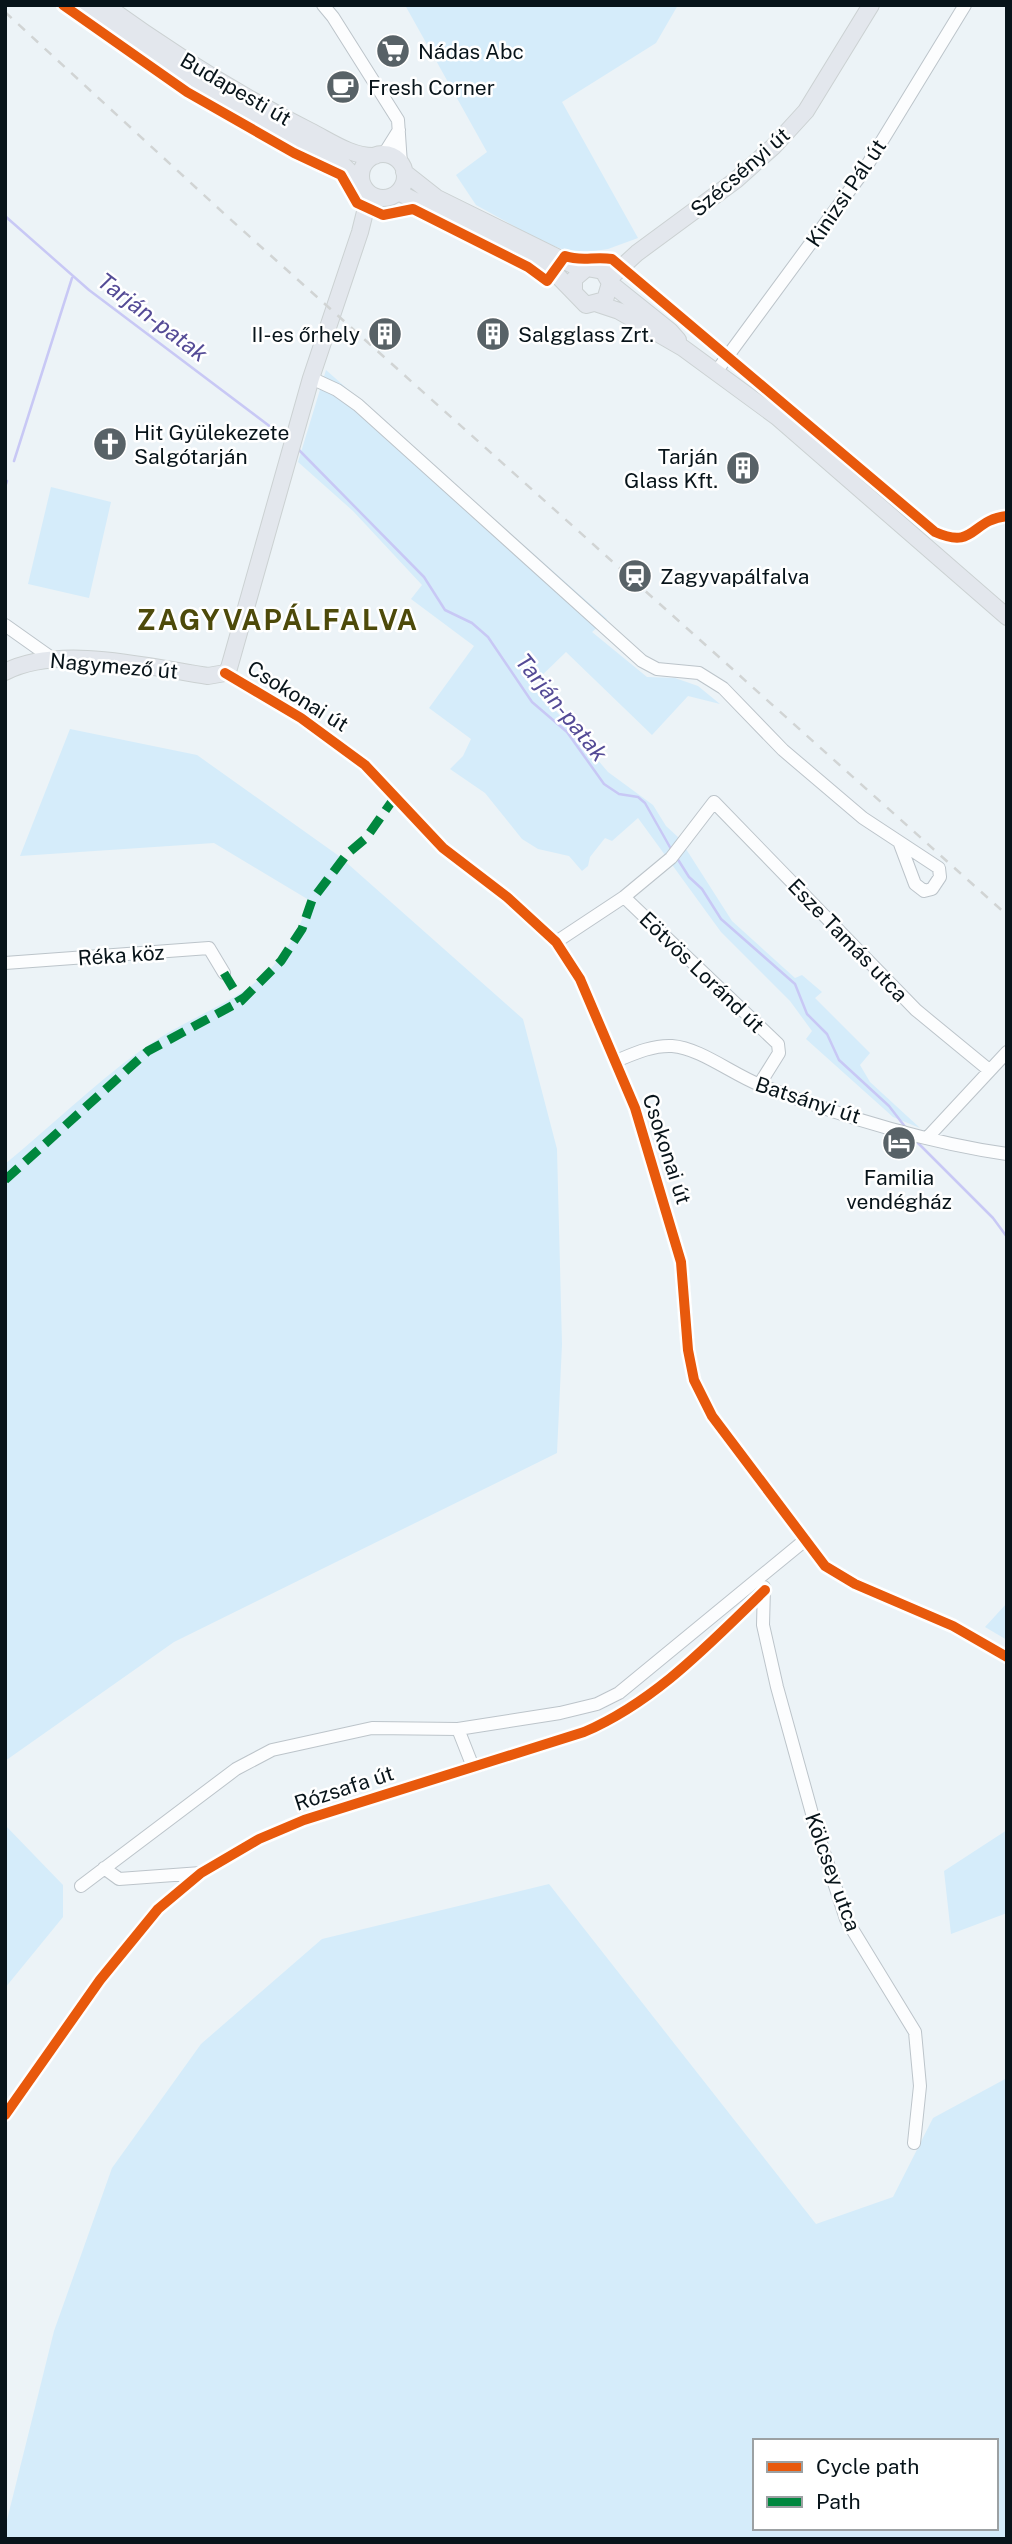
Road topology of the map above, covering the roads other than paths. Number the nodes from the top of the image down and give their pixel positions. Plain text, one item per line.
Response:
1 (80, 5) edge
2 (105, 5) edge
3 (323, 5) edge
4 (872, 5) edge
5 (965, 5) edge
6 (399, 130) junction
7 (379, 155) junction
8 (402, 168) junction
9 (363, 186) junction
10 (391, 195) junction
11 (360, 232) junction
12 (600, 275) junction
13 (574, 292) junction
14 (598, 304) junction
15 (683, 348) junction
16 (716, 372) junction
17 (311, 378) junction
18 (1007, 617) edge
19 (5, 625) edge
20 (53, 659) junction
21 (5, 672) edge
22 (225, 673) junction
23 (900, 844) dead end
24 (624, 897) junction
25 (556, 942) junction
26 (5, 963) edge
27 (224, 973) dead end
28 (1007, 1052) edge
29 (616, 1061) junction
30 (989, 1070) junction
31 (759, 1085) junction
32 (921, 1136) junction
33 (1007, 1154) edge
34 (804, 1541) junction
35 (760, 1576) junction
36 (765, 1590) junction
37 (1007, 1657) edge
38 (458, 1729) junction
39 (473, 1767) junction
40 (104, 1868) junction
41 (201, 1873) junction
42 (81, 1886) dead end
43 (5, 2115) edge
44 (914, 2143) dead end

1 - 9 main road, Budapesti út
2 - 7 main road, Budapesti út
3 - 6 street
4 - 12 main road, Szécsényi út
5 - 16 street, Kinizsi Pál út
6 - 7 street
6 - 8 street
7 - 8 main road
7 - 9 main road
8 - 10 main road
8 - 12 main road
9 - 10 main road
9 - 11 main road
10 - 11 main road
10 - 13 main road
11 - 17 main road, Csokonai út
12 - 13 main road
12 - 14 main road
12 - 15 main road
13 - 14 main road
14 - 15 main road
15 - 16 main road
16 - 18 main road
17 - 22 main road, Csokonai út
17 - 23 street
19 - 20 street
20 - 21 main road, Nagymező út
20 - 22 main road, Nagymező út
22 - 25 street, Csokonai út
24 - 25 street
24 - 30 street, Esze Tamás utca
24 - 31 street, Eötvös Loránd út
25 - 29 street, Csokonai út
26 - 27 street, Réka köz
28 - 30 street
29 - 31 street, Batsányi út
29 - 34 street, Csokonai út
30 - 32 street
31 - 32 street, Batsányi út
32 - 33 street, Batsányi út
34 - 35 street
34 - 37 street, Csokonai út
35 - 36 street
35 - 38 street
36 - 39 street, Rózsafa út
36 - 44 street, Kölcsey utca
38 - 39 street
38 - 40 street
39 - 41 street, Rózsafa út
40 - 41 street, Rózsafa út
40 - 42 street
41 - 43 street, Rózsafa út

